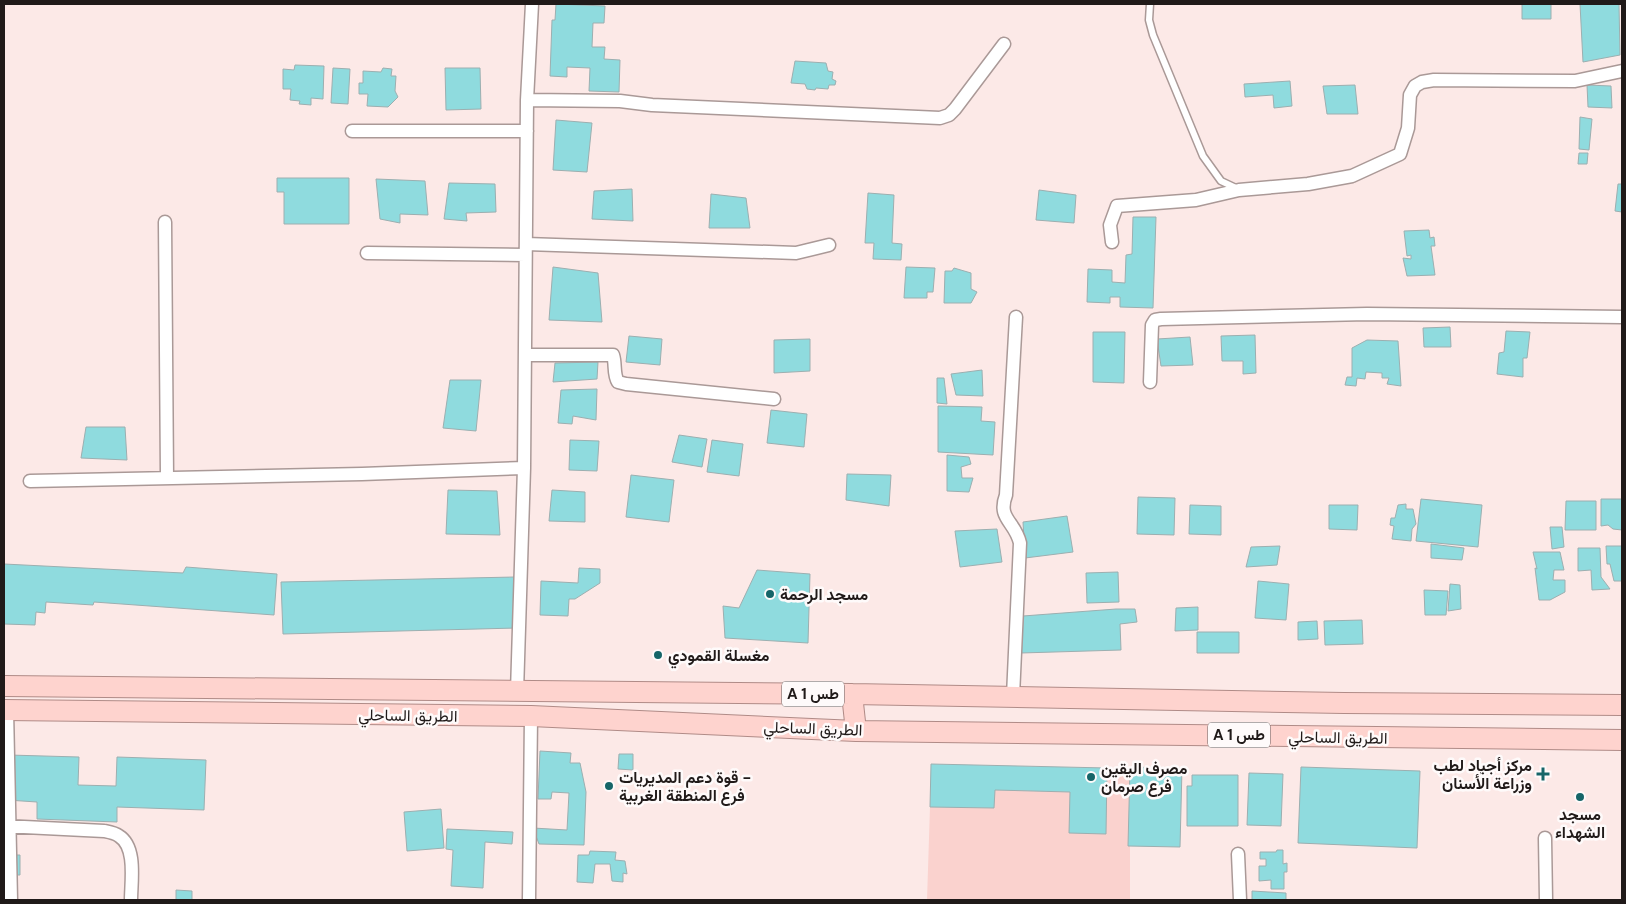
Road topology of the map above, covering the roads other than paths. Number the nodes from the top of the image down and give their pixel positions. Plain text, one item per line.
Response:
1 (532, 4) edge
2 (1150, 4) edge
3 (1004, 44) dead end
4 (1622, 71) edge
5 (527, 100) junction
6 (527, 131) junction
7 (352, 132) dead end
8 (1239, 190) junction
9 (165, 222) dead end
10 (1112, 242) dead end
11 (829, 245) dead end
12 (525, 249) junction
13 (368, 253) dead end
14 (1016, 316) dead end
15 (1622, 317) edge
16 (525, 355) junction
17 (1150, 382) dead end
18 (774, 399) dead end
19 (524, 468) junction
20 (167, 477) junction
21 (30, 481) dead end
22 (4, 686) edge
23 (517, 692) junction
24 (852, 694) junction
25 (1014, 696) junction
26 (1622, 705) edge
27 (5, 710) edge
28 (531, 716) junction
29 (856, 731) junction
30 (1622, 740) edge
31 (7, 826) edge
32 (1545, 838) dead end
33 (1238, 854) dead end
34 (11, 900) edge
35 (131, 900) edge
36 (530, 900) edge
37 (1240, 900) edge
38 (1546, 900) edge

1 - 5 street
2 - 8 lane
3 - 5 street
4 - 8 street
5 - 6 street
6 - 7 street
6 - 12 street
8 - 10 street
9 - 20 street
11 - 12 street
12 - 13 street
12 - 16 street
14 - 25 street
15 - 17 street
16 - 18 street
16 - 19 street
19 - 20 street
19 - 23 street
20 - 21 street
22 - 23 highway, الطريق الساحلي / A 1 طس
23 - 24 highway, الطريق الساحلي / A 1 طس
24 - 25 highway, الطريق الساحلي / A 1 طس
24 - 29 highway
25 - 26 highway, الطريق الساحلي / A 1 طس
27 - 28 highway, الطريق الساحلي / A 1 طس
27 - 31 street
28 - 29 highway, الطريق الساحلي / A 1 طس
28 - 36 street
29 - 30 highway, الطريق الساحلي / A 1 طس
31 - 34 street
31 - 35 street
32 - 38 street
33 - 37 street

